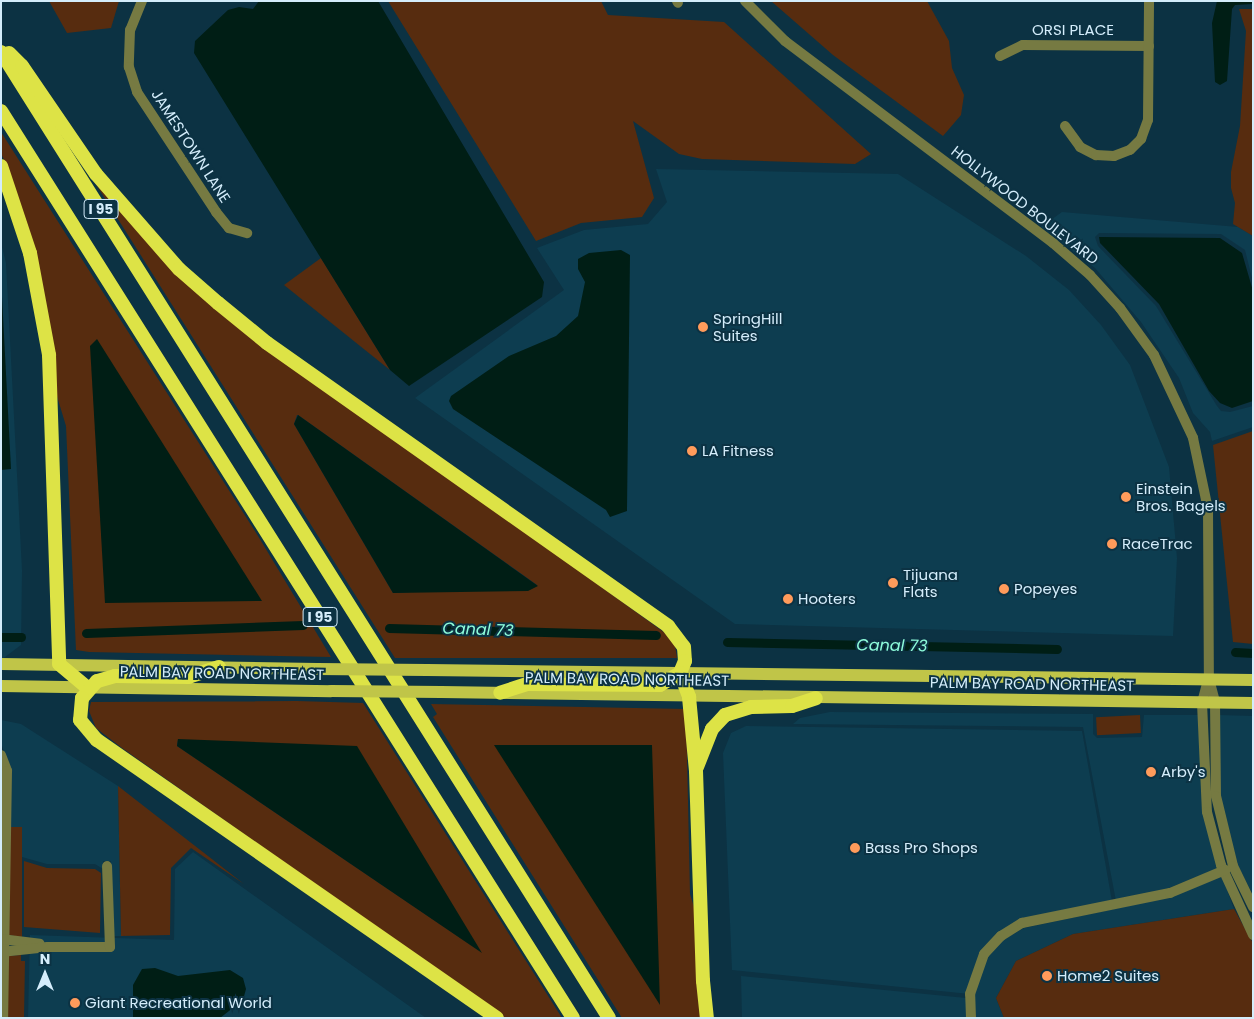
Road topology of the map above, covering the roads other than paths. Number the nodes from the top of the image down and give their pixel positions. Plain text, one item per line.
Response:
1 (142, 1) edge
2 (746, 1) edge
3 (1150, 1) edge
4 (1, 46) edge
5 (1149, 46) junction
6 (1, 52) edge
7 (1000, 56) dead end
8 (1, 111) edge
9 (1065, 126) dead end
10 (1, 166) edge
11 (247, 234) dead end
12 (1, 664) edge
13 (59, 664) junction
14 (219, 667) junction
15 (680, 673) junction
16 (1208, 679) junction
17 (1253, 680) edge
18 (1, 686) edge
19 (88, 688) junction
20 (500, 693) junction
21 (689, 697) junction
22 (816, 698) junction
23 (1208, 702) junction
24 (1253, 703) edge
25 (1, 755) edge
26 (696, 771) junction
27 (107, 866) dead end
28 (1225, 870) junction
29 (1253, 907) edge
30 (1253, 934) edge
31 (3, 940) edge
32 (48, 947) junction
33 (2, 952) edge
34 (3, 1018) edge
35 (498, 1018) edge
36 (573, 1018) edge
37 (609, 1018) edge
38 (707, 1018) edge
39 (971, 1018) edge

1 - 11 street, JAMESTOWN LANE
2 - 16 street, HOLLYWOOD BOULEVARD
3 - 5 street
4 - 15 highway
5 - 7 street, ORSI PLACE
5 - 9 street
6 - 37 highway, I 95
8 - 36 highway, I 95
10 - 13 highway
12 - 13 main road, PALM BAY ROAD NORTHEAST
13 - 14 main road, PALM BAY ROAD NORTHEAST
13 - 19 highway
14 - 15 main road, PALM BAY ROAD NORTHEAST, bridge
14 - 19 highway
15 - 16 main road, PALM BAY ROAD NORTHEAST
15 - 20 highway
15 - 21 highway
16 - 17 main road, PALM BAY ROAD NORTHEAST
16 - 23 street, HOLLYWOOD BOULEVARD
18 - 19 main road, PALM BAY ROAD NORTHEAST
19 - 20 main road, PALM BAY ROAD NORTHEAST, bridge
19 - 35 highway
20 - 21 main road, PALM BAY ROAD NORTHEAST
21 - 22 main road, PALM BAY ROAD NORTHEAST
21 - 26 highway
22 - 23 main road, PALM BAY ROAD NORTHEAST
22 - 26 highway
23 - 24 main road, PALM BAY ROAD NORTHEAST
23 - 28 street
23 - 29 street
25 - 31 street
26 - 38 highway
27 - 32 street
28 - 30 street
28 - 39 street
31 - 32 street
31 - 33 street
32 - 33 street
33 - 34 street

